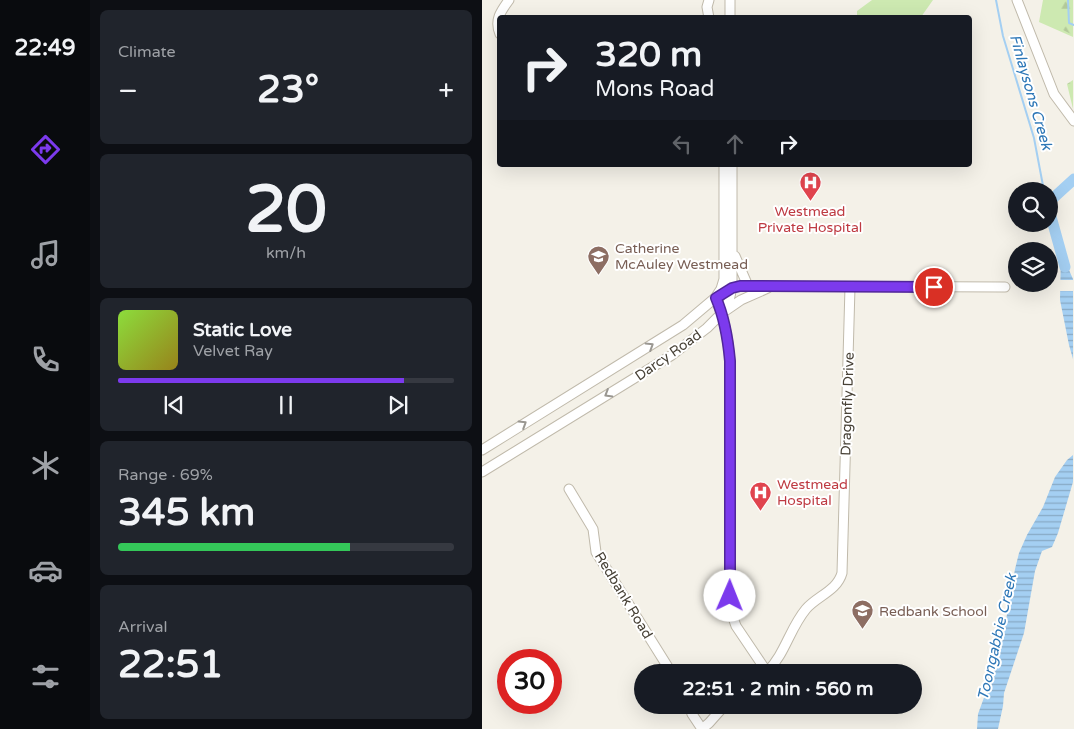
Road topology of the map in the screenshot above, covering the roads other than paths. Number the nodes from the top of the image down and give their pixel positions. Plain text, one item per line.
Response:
1 (509, 0) edge
2 (709, 0) edge
3 (730, 0) edge
4 (1018, 0) edge
5 (499, 15) edge
6 (708, 15) edge
7 (730, 15) edge
8 (1074, 122) edge
9 (724, 167) edge
10 (732, 167) edge
11 (732, 184) junction
12 (724, 220) junction
13 (733, 251) junction
14 (748, 286) junction
15 (771, 287) junction
16 (850, 287) junction
17 (1004, 287) dead end
18 (732, 288) junction
19 (716, 298) junction
20 (722, 313) junction
21 (482, 450) edge
22 (482, 472) edge
23 (569, 490) dead end
24 (666, 664) edge
25 (762, 664) edge
26 (774, 664) edge
27 (692, 714) edge
28 (716, 714) edge
29 (702, 729) edge

1 - 5 street
2 - 6 street
3 - 7 street
4 - 8 street
9 - 12 street
10 - 11 street, Darcy Road
11 - 12 street
11 - 13 street, Darcy Road
12 - 19 street
13 - 14 street
13 - 18 street, Darcy Road
14 - 15 street
14 - 18 street
15 - 16 street
15 - 20 street
16 - 17 street
16 - 26 street, Dragonfly Drive
18 - 19 street, Darcy Road
18 - 20 street, Darcy Road
19 - 20 street
21 -> 19 street, Darcy Road
20 -> 22 street, Darcy Road
20 - 25 street
23 - 24 street, Redbank Road
27 - 29 street
28 - 29 street

